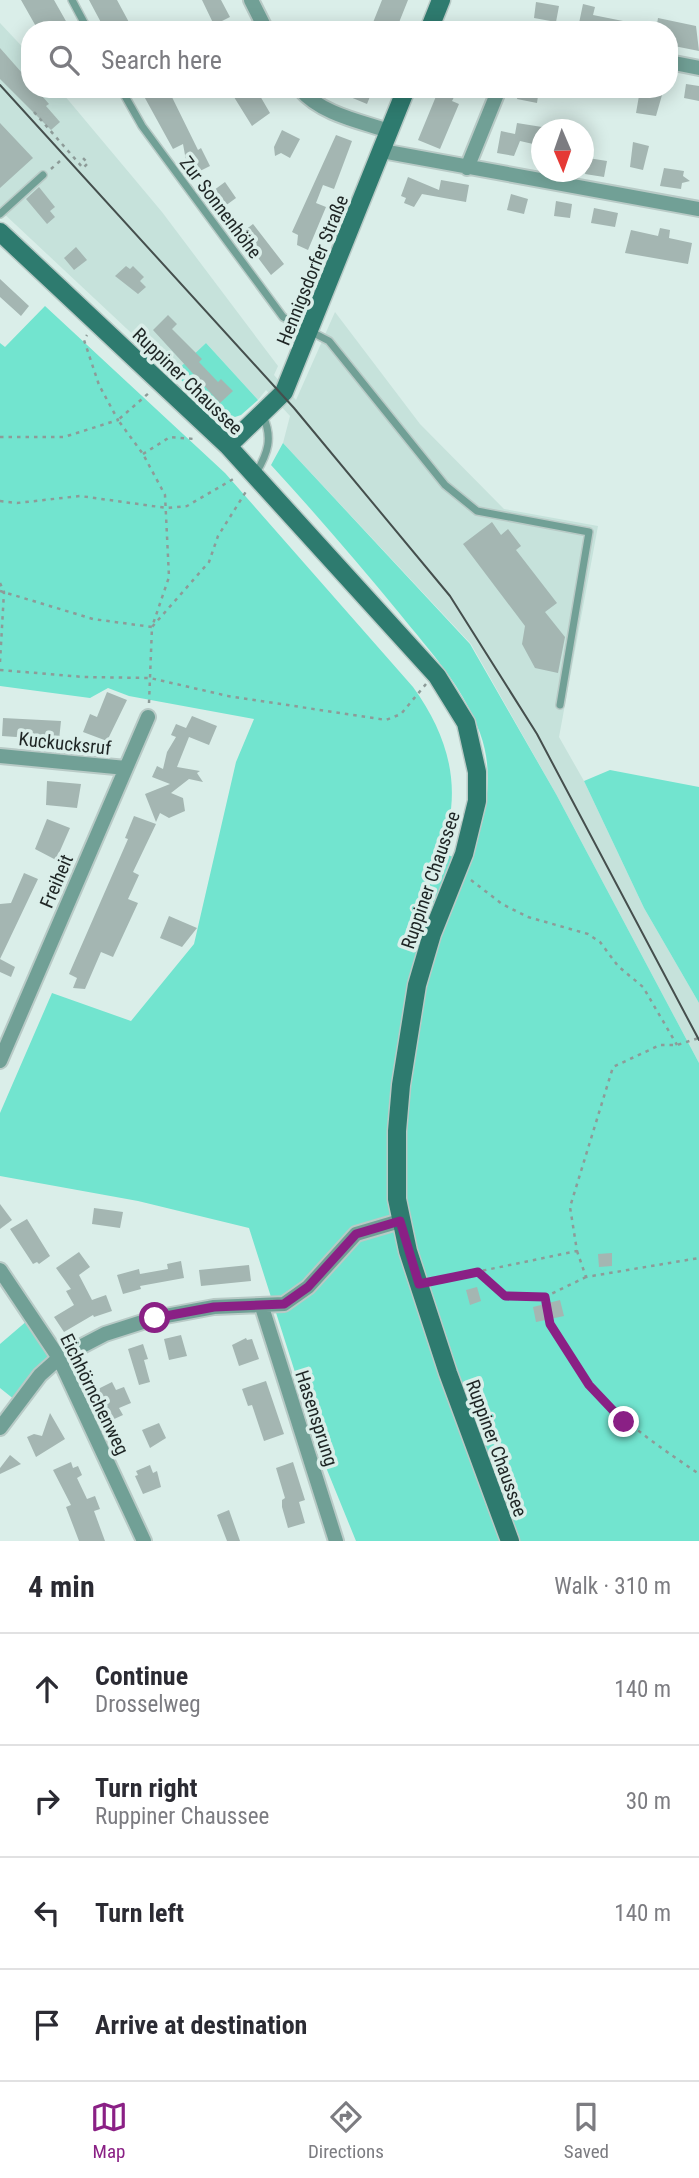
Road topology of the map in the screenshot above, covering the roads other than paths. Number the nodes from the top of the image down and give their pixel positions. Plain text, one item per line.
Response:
1 (72, 0) edge
2 (251, 0) edge
3 (441, 0) edge
4 (83, 21) edge
5 (262, 21) edge
6 (433, 21) edge
7 (678, 64) edge
8 (699, 68) edge
9 (126, 98) edge
10 (307, 98) edge
11 (402, 98) edge
12 (495, 98) edge
13 (389, 131) junction
14 (382, 151) junction
15 (467, 168) junction
16 (43, 175) dead end
17 (699, 209) edge
18 (0, 214) edge
19 (0, 232) edge
20 (309, 330) junction
21 (262, 416) junction
22 (228, 446) junction
23 (246, 481) junction
24 (560, 705) dead end
25 (148, 717) road end
26 (0, 756) edge
27 (126, 768) junction
28 (0, 1061) edge
29 (400, 1221) junction
30 (0, 1270) edge
31 (262, 1307) junction
32 (60, 1358) junction
33 (0, 1428) edge
34 (144, 1541) edge
35 (336, 1541) edge
36 (510, 1541) edge

1 - 4 lane
2 - 5 street
3 - 6 main road
7 - 8 street
9 - 20 lane, Zur Sonnenhöhe
10 - 13 street
11 - 13 main road, Hennigsdorfer Straße
12 - 15 street
13 - 14 main road, Hennigsdorfer Straße
14 - 15 street
14 - 20 main road, Hennigsdorfer Straße
15 - 17 street
16 - 18 lane
19 - 22 main road, Ruppiner Chaussee
20 - 21 main road, Hennigsdorfer Straße
20 - 24 lane, Zur Sonnenhöhe
21 - 22 main road, Hennigsdorfer Straße
21 - 23 lane
22 - 23 main road, Ruppiner Chaussee
23 - 29 main road, Ruppiner Chaussee
25 - 27 street, Freiheit
26 - 27 street, Kuckucksruf
27 - 28 street, Freiheit
29 - 31 street
29 - 36 main road, Ruppiner Chaussee
30 - 32 street, Eichhörnchenweg
31 - 32 street
31 - 35 street, Hasensprung
32 - 33 street
32 - 34 street, Eichhörnchenweg

